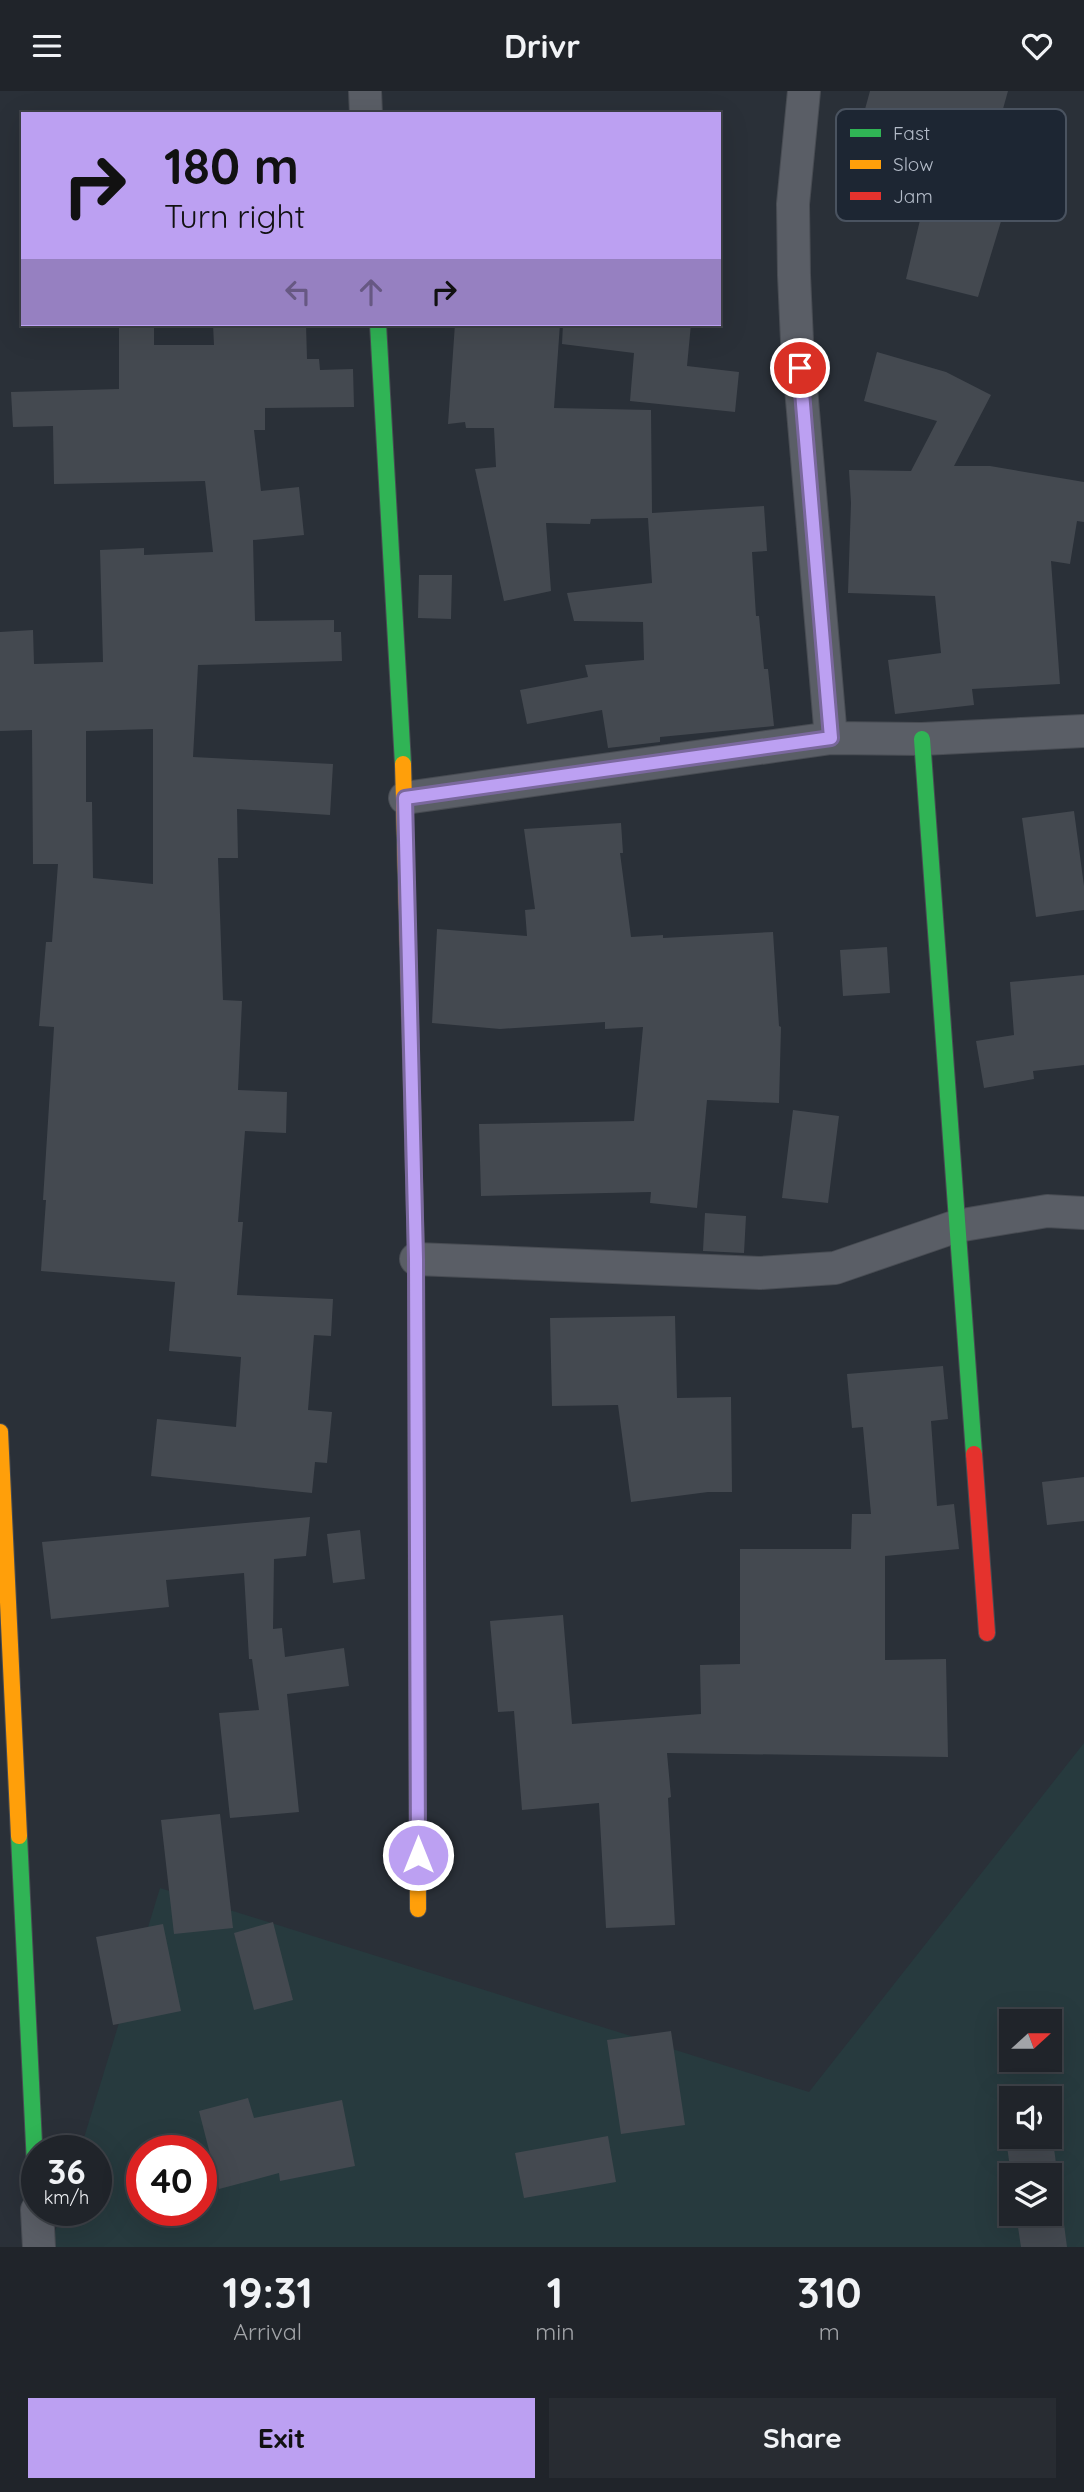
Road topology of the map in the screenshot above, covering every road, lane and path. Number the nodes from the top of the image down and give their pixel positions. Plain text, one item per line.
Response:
1 (365, 91) edge
2 (804, 91) edge
3 (366, 112) edge
4 (378, 326) edge
5 (1084, 731) edge
6 (831, 738) junction
7 (922, 739) junction
8 (405, 798) junction
9 (1084, 1213) edge
10 (957, 1226) junction
11 (416, 1259) junction
12 (0, 1432) edge
13 (987, 1633) dead end
14 (418, 1909) dead end
15 (34, 2135) edge
16 (38, 2226) edge
17 (39, 2247) edge

1 - 3 street
2 - 6 street
4 - 8 street
5 - 7 street
6 - 7 street
6 - 8 street
7 - 10 street
8 - 11 street
9 - 10 street
10 - 11 street
10 - 13 street
11 - 14 street
12 - 15 street
16 - 17 street

